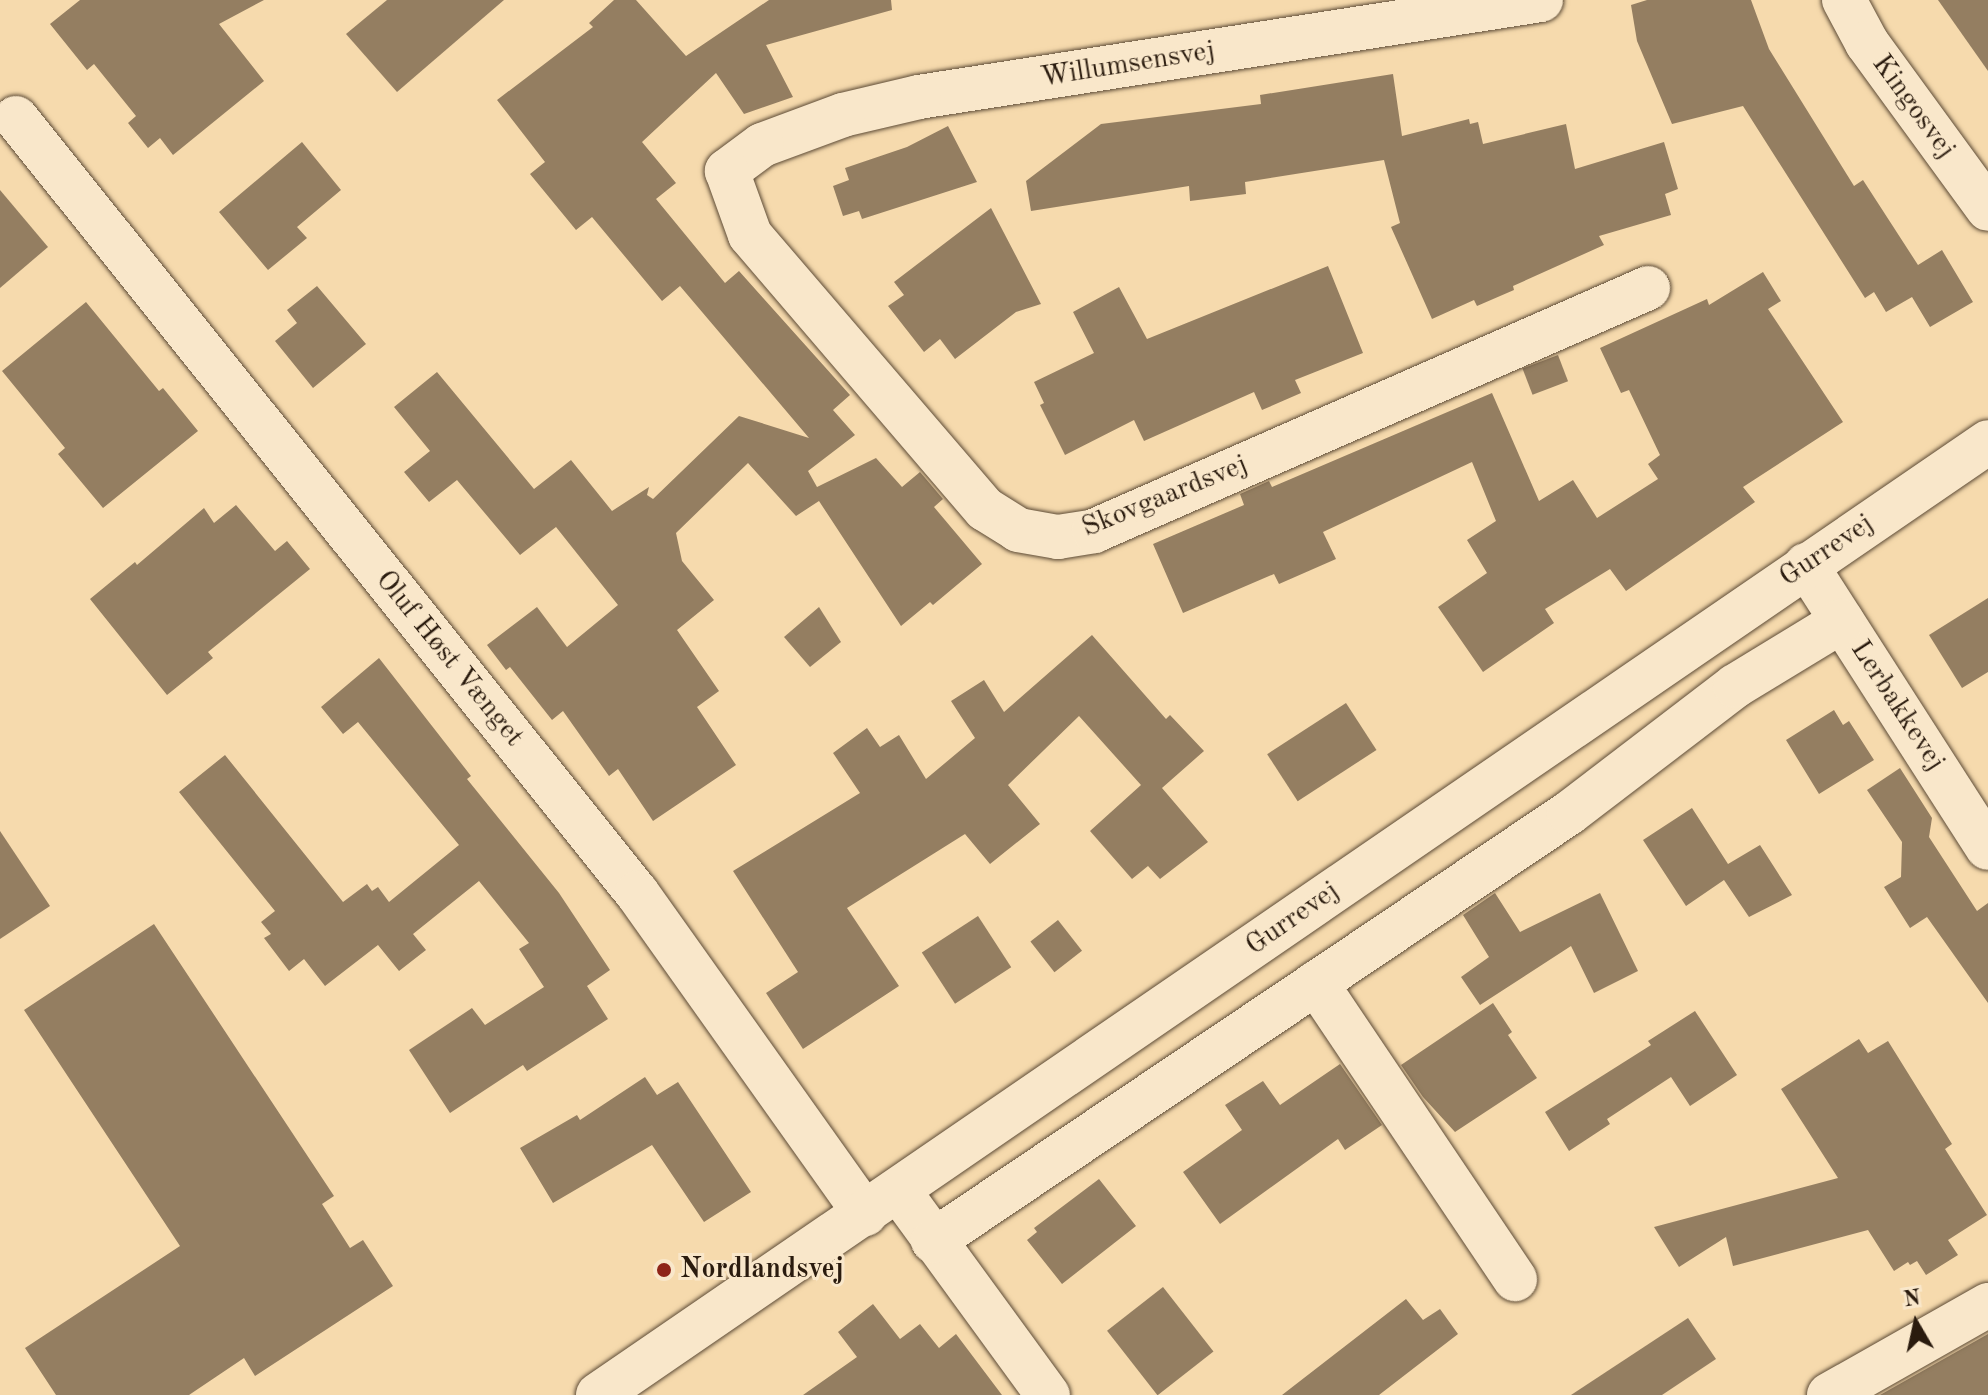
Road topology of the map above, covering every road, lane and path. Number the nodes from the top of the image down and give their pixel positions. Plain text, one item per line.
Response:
1 (1541, 0) edge
2 (1844, 0) edge
3 (16, 118) dead end
4 (727, 171) joint
5 (1988, 209) edge
6 (1648, 288) dead end
7 (1988, 442) edge
8 (1806, 565) junction
9 (1842, 621) junction
10 (1988, 848) edge
11 (1316, 983) junction
12 (882, 1202) junction
13 (933, 1241) junction
14 (1515, 1279) dead end
15 (1988, 1305) edge
16 (598, 1395) edge
17 (1048, 1395) edge
18 (1829, 1395) edge

1 - 4 street, Willumsensvej
2 - 5 street, Kingosvej
3 - 12 street, Oluf Høst Vænget
4 - 6 street, Skovgaardsvej
7 - 8 street, Gurrevej
8 - 9 street, Lerbakkevej
8 - 12 street, Gurrevej
9 - 10 street, Lerbakkevej
9 - 11 street
11 - 13 street
11 - 14 street
12 - 13 street
12 - 16 street, Gurrevej
13 - 17 street
15 - 18 street

